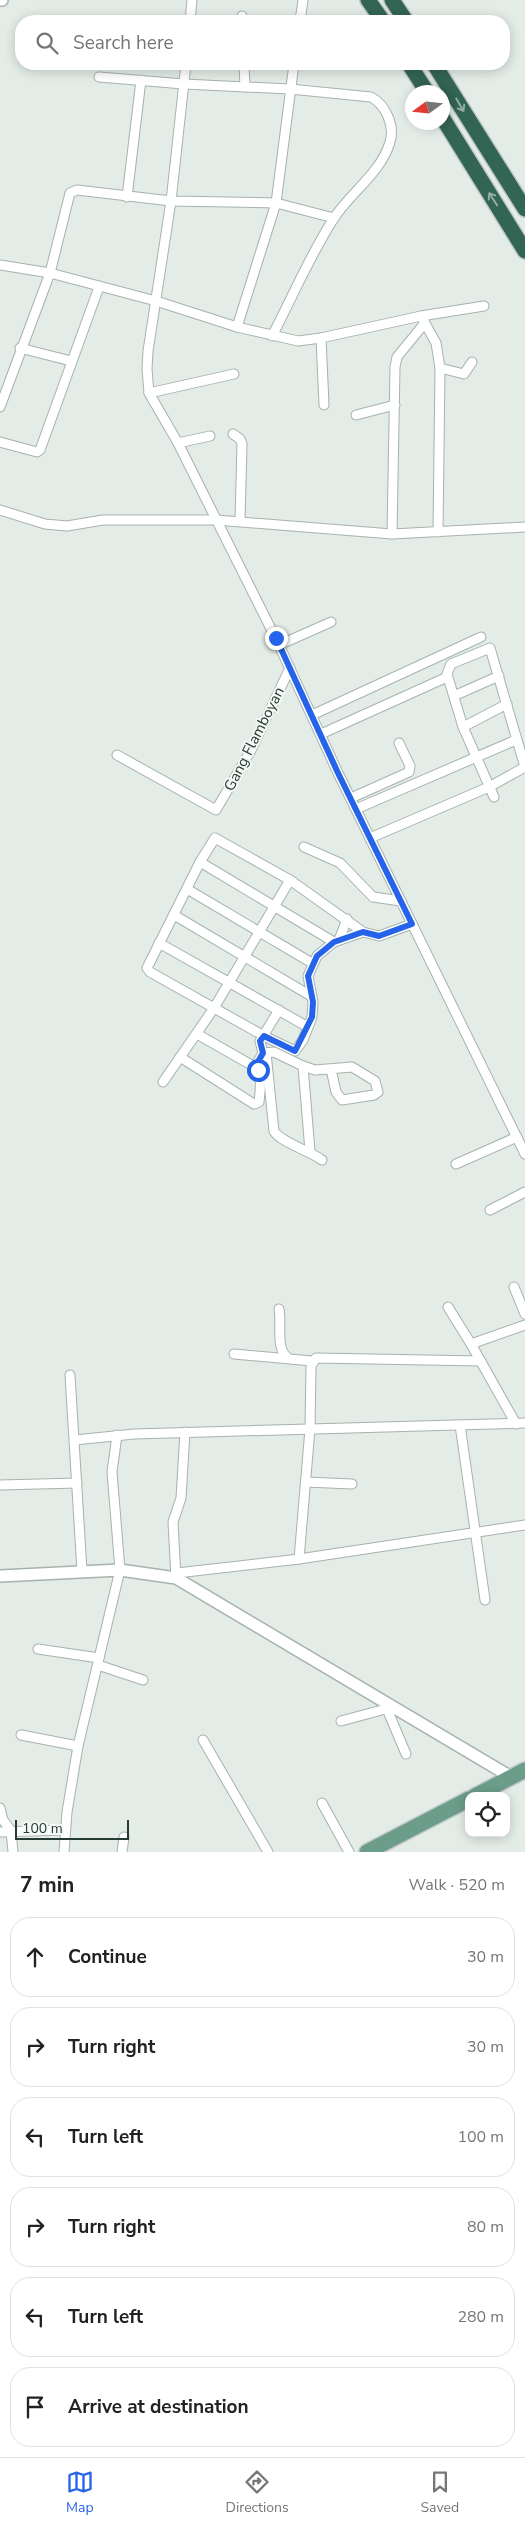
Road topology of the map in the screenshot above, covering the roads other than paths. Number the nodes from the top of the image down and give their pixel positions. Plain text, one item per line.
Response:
1 (192, 0) edge
2 (302, 0) edge
3 (368, 0) edge
4 (392, 0) edge
5 (191, 15) edge
6 (301, 15) edge
7 (379, 15) edge
8 (402, 15) edge
9 (185, 70) edge
10 (244, 70) edge
11 (293, 70) edge
12 (413, 70) edge
13 (438, 70) edge
14 (100, 77) dead end
15 (141, 80) junction
16 (184, 84) junction
17 (422, 85) edge
18 (245, 87) junction
19 (290, 89) junction
20 (450, 130) edge
21 (127, 197) junction
22 (171, 201) junction
23 (276, 204) junction
24 (525, 208) edge
25 (334, 218) junction
26 (523, 248) edge
27 (0, 264) edge
28 (50, 273) junction
29 (99, 287) junction
30 (156, 301) junction
31 (484, 306) dead end
32 (422, 320) junction
33 (237, 327) junction
34 (272, 336) junction
35 (321, 338) junction
36 (20, 348) junction
37 (71, 361) junction
38 (472, 362) dead end
39 (440, 368) junction
40 (234, 374) dead end
41 (150, 393) junction
42 (324, 405) dead end
43 (395, 406) junction
44 (0, 408) edge
45 (356, 415) dead end
46 (233, 434) dead end
47 (210, 436) dead end
48 (0, 442) edge
49 (178, 443) junction
50 (0, 510) edge
51 (216, 520) junction
52 (240, 520) junction
53 (525, 527) edge
54 (438, 532) junction
55 (392, 534) junction
56 (331, 622) dead end
57 (481, 637) dead end
58 (279, 645) junction
59 (290, 668) junction
60 (499, 676) junction
61 (444, 678) dead end
62 (456, 695) junction
63 (507, 704) junction
64 (312, 715) junction
65 (463, 726) junction
66 (320, 734) junction
67 (516, 740) junction
68 (399, 743) dead end
69 (117, 755) dead end
70 (476, 757) junction
71 (525, 767) edge
72 (489, 787) junction
73 (494, 797) dead end
74 (351, 798) junction
75 (356, 809) junction
76 (370, 838) junction
77 (304, 847) dead end
78 (200, 862) junction
79 (290, 880) junction
80 (186, 888) junction
81 (401, 901) junction
82 (274, 905) junction
83 (174, 915) junction
84 (348, 919) junction
85 (412, 924) junction
86 (259, 930) junction
87 (363, 932) junction
88 (337, 941) junction
89 (160, 943) junction
90 (244, 956) junction
91 (312, 963) junction
92 (228, 982) junction
93 (312, 996) junction
94 (214, 1008) junction
95 (278, 1010) junction
96 (308, 1027) junction
97 (196, 1034) junction
98 (264, 1036) junction
99 (264, 1053) junction
100 (180, 1057) junction
101 (303, 1066) junction
102 (255, 1067) junction
103 (332, 1069) junction
104 (163, 1082) dead end
105 (517, 1137) junction
106 (310, 1151) junction
107 (525, 1154) edge
108 (322, 1160) dead end
109 (456, 1164) dead end
110 (525, 1192) edge
111 (490, 1210) dead end
112 (514, 1287) dead end
113 (448, 1307) dead end
114 (279, 1308) dead end
115 (525, 1314) edge
116 (525, 1325) edge
117 (471, 1344) junction
118 (234, 1354) dead end
119 (288, 1358) junction
120 (312, 1361) junction
121 (480, 1361) junction
122 (70, 1375) dead end
123 (520, 1424) edge
124 (460, 1425) junction
125 (310, 1429) junction
126 (185, 1432) junction
127 (117, 1436) junction
128 (75, 1440) junction
129 (306, 1482) junction
130 (77, 1483) junction
131 (352, 1484) dead end
132 (0, 1485) edge
133 (525, 1525) edge
134 (474, 1532) junction
135 (299, 1559) junction
136 (120, 1570) junction
137 (82, 1571) junction
138 (0, 1576) edge
139 (176, 1576) junction
140 (485, 1600) dead end
141 (38, 1649) dead end
142 (99, 1662) junction
143 (143, 1680) dead end
144 (390, 1708) junction
145 (341, 1721) dead end
146 (21, 1735) dead end
147 (203, 1740) dead end
148 (78, 1746) junction
149 (406, 1754) dead end
150 (525, 1770) edge
151 (511, 1777) junction
152 (482, 1792) edge
153 (465, 1801) edge
154 (322, 1803) dead end
155 (0, 1808) edge
156 (64, 1830) junction
157 (11, 1831) junction
158 (0, 1832) edge
159 (124, 1838) dead end
160 (373, 1851) edge
161 (13, 1852) edge
162 (64, 1852) edge
163 (122, 1852) edge
164 (268, 1852) edge
165 (348, 1852) edge

1 - 5 street
2 - 6 street
3 - 7 highway
4 - 8 highway
9 - 16 street
10 - 18 street
11 - 19 street
12 - 17 highway
13 -> 24 highway
14 - 15 street
15 - 16 street
15 - 21 street
16 - 18 street
16 - 22 street
18 - 19 street
19 - 23 street
19 - 25 street
26 -> 20 highway
21 - 22 street
21 - 28 street
22 - 23 street
22 - 30 street
23 - 25 street
23 - 33 street
25 - 34 street
27 - 28 street
28 - 29 street
28 - 36 street
29 - 30 street
29 - 37 street
30 - 33 street
30 - 41 street
31 - 32 street
32 - 35 street
32 - 39 street
32 - 43 street
33 - 34 street
34 - 35 street
35 - 42 street
36 - 37 street
36 - 44 street
37 - 48 street
38 - 39 street
39 - 54 street
40 - 41 street
41 - 49 street
43 - 45 street
43 - 55 street
46 - 52 street
47 - 49 street
49 - 51 street
50 - 51 street
51 - 52 street
51 - 58 street
52 - 55 street
53 - 54 street
54 - 55 street
56 - 58 street
57 - 64 street
58 - 59 street
59 - 64 street
59 - 69 street, Gang Flamboyan
60 - 62 street
60 - 62 street
60 - 63 street
61 - 66 street
62 - 65 street
63 - 65 street
63 - 67 street
64 - 66 street
65 - 70 street
66 - 74 street
67 - 70 street
67 - 71 street
68 - 74 street
70 - 72 street
70 - 75 street
71 - 72 street
72 - 73 street
72 - 76 street
74 - 75 street
75 - 76 street
76 - 81 street
77 - 81 street
78 - 79 street
78 - 80 street
78 - 82 street
79 - 82 street
79 - 84 street
80 - 83 street
80 - 86 street
81 - 85 street
82 - 86 street
82 - 88 street
83 - 89 street
83 - 90 street
84 - 87 street
84 - 88 street
85 - 87 street
85 - 105 street
86 - 90 street
86 - 91 street
87 - 88 street
88 - 91 street
89 - 92 street
89 - 94 street
90 - 92 street
90 - 93 street
91 - 93 street
92 - 94 street
92 - 95 street
93 - 96 street
94 - 97 street
94 - 98 street
95 - 96 street
95 - 98 street
96 - 98 street
97 - 100 street
97 - 102 street
98 - 99 street
99 - 101 street
99 - 102 street
99 - 106 street
100 - 102 street
100 - 104 street
101 - 103 street
101 - 106 street
103 - 103 street
105 - 107 street
105 - 109 street
106 - 108 street
110 - 111 street
112 - 115 street
113 - 117 street
114 - 119 street
116 - 117 street
117 - 121 street
118 - 119 street
119 - 120 street
120 - 121 street
120 - 125 street
121 - 123 street
122 - 128 street
123 - 124 street
124 - 125 street
124 - 134 street
125 - 126 street
125 - 129 street
126 - 127 street
126 - 139 street
127 - 128 street
127 - 136 street
128 - 130 street
129 - 131 street
129 - 135 street
130 - 132 street
130 - 137 street
133 - 134 street
134 - 135 street
134 - 140 street
135 - 139 street
136 - 137 street
136 - 139 street
136 - 142 street
137 - 138 street
139 - 144 street
141 - 142 street
142 - 143 street
142 - 148 street
144 - 145 street
144 - 149 street
144 - 151 street
146 - 148 street
147 - 164 street
148 - 156 street
150 - 151 main road
151 - 152 main road
153 - 160 main road
154 - 165 street
155 - 157 street
156 - 157 street
156 - 162 street
157 - 158 street
157 - 161 street
159 - 163 street

